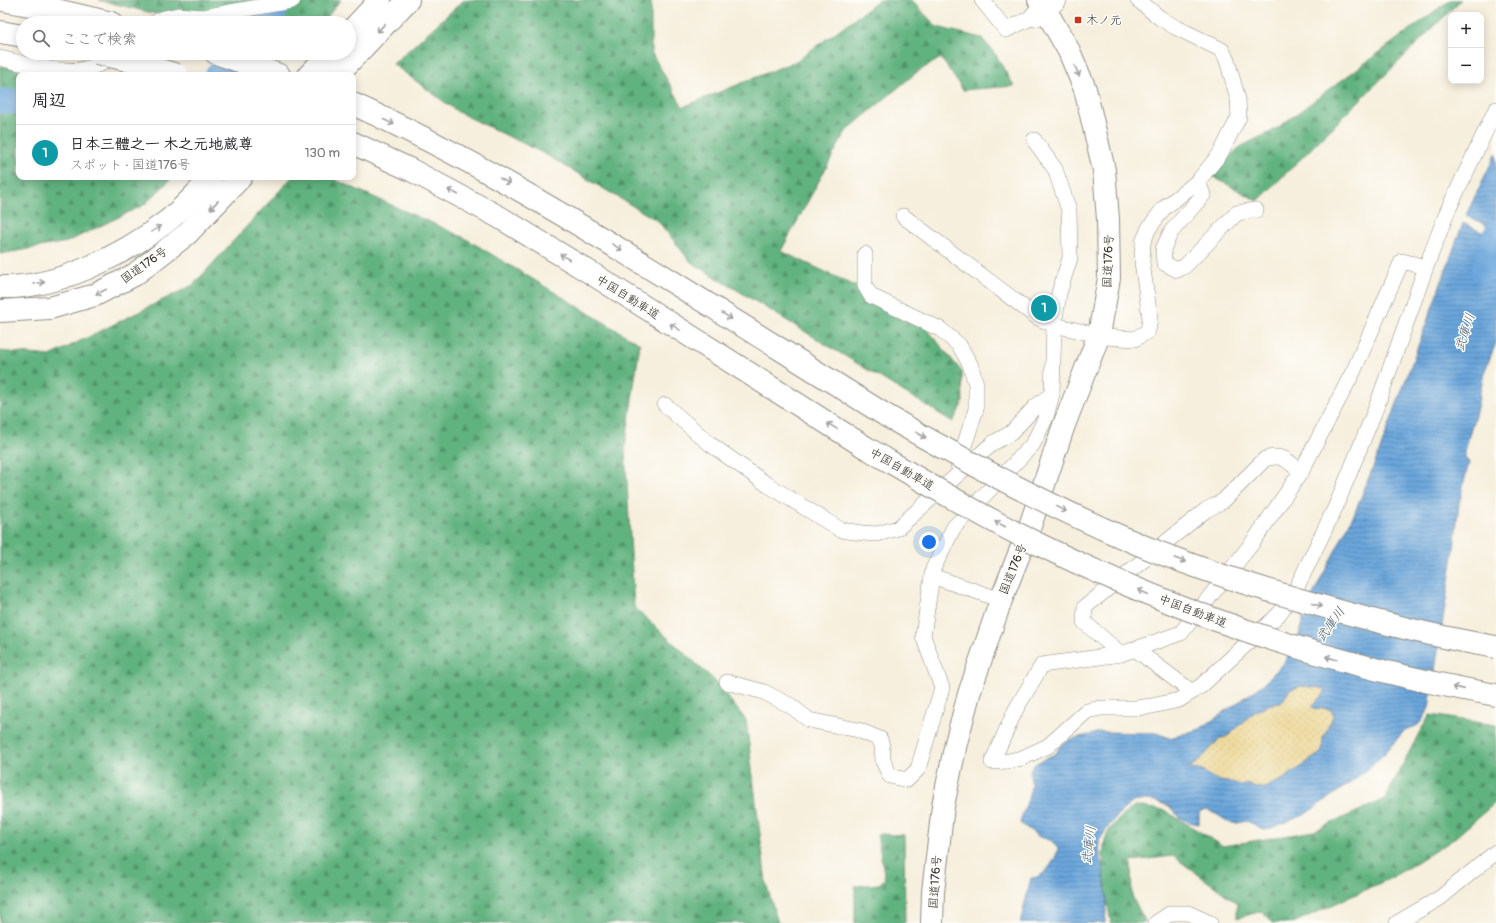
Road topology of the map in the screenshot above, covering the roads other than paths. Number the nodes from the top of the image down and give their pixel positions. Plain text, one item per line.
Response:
1 (2, 0) edge
2 (380, 0) edge
3 (408, 0) edge
4 (982, 0) edge
5 (1138, 0) edge
6 (292, 1) edge
7 (1040, 5) edge
8 (81, 16) edge
9 (173, 16) edge
10 (203, 16) edge
11 (203, 16) edge
12 (356, 26) edge
13 (0, 32) edge
14 (16, 35) edge
15 (356, 55) edge
16 (0, 58) edge
17 (109, 60) edge
18 (126, 60) edge
19 (236, 60) edge
20 (323, 60) edge
21 (351, 60) edge
22 (68, 72) edge
23 (68, 72) edge
24 (167, 72) edge
25 (270, 72) edge
26 (312, 72) edge
27 (340, 72) edge
28 (356, 106) edge
29 (1496, 109) edge
30 (1034, 140) dead end
31 (356, 144) edge
32 (209, 180) edge
33 (238, 180) edge
34 (1198, 181) junction
35 (1256, 210) dead end
36 (903, 216) dead end
37 (865, 254) dead end
38 (1426, 267) junction
39 (0, 287) edge
40 (0, 312) edge
41 (1054, 325) junction
42 (1098, 335) junction
43 (1052, 394) junction
44 (666, 406) dead end
45 (1301, 472) junction
46 (953, 478) junction
47 (932, 576) junction
48 (1001, 600) junction
49 (1496, 647) edge
50 (1128, 652) junction
51 (727, 682) dead end
52 (1192, 692) junction
53 (1496, 695) edge
54 (1496, 852) edge
55 (932, 923) edge
56 (1156, 923) edge
57 (1210, 923) edge
58 (1397, 923) edge

1 - 8 highway
2 - 12 highway
3 -> 15 highway
4 - 7 street
5 - 34 street
6 - 10 street
7 - 42 highway, 国道176号
9 - 11 street
13 - 14 highway
16 - 22 street
17 - 23 street
18 - 24 highway, bridge
19 - 25 highway
20 - 26 highway
21 -> 27 highway
28 -> 49 highway, bridge
29 - 38 street
30 - 41 street
53 -> 31 highway, 中国自動車道, bridge
39 -> 32 highway, 国道176号
33 -> 40 highway, 国道176号
34 - 35 street
34 - 42 street
36 - 41 street
37 - 46 street
38 - 45 street
38 - 52 street
41 - 42 street
41 - 43 street
42 - 48 highway, 国道176号
43 - 46 street
43 - 47 street
44 - 46 street
45 - 50 street
45 - 50 street
47 - 48 street
47 - 51 street
48 - 55 highway, 国道176号
50 - 52 street
50 - 52 street
54 - 58 street
56 - 57 street

